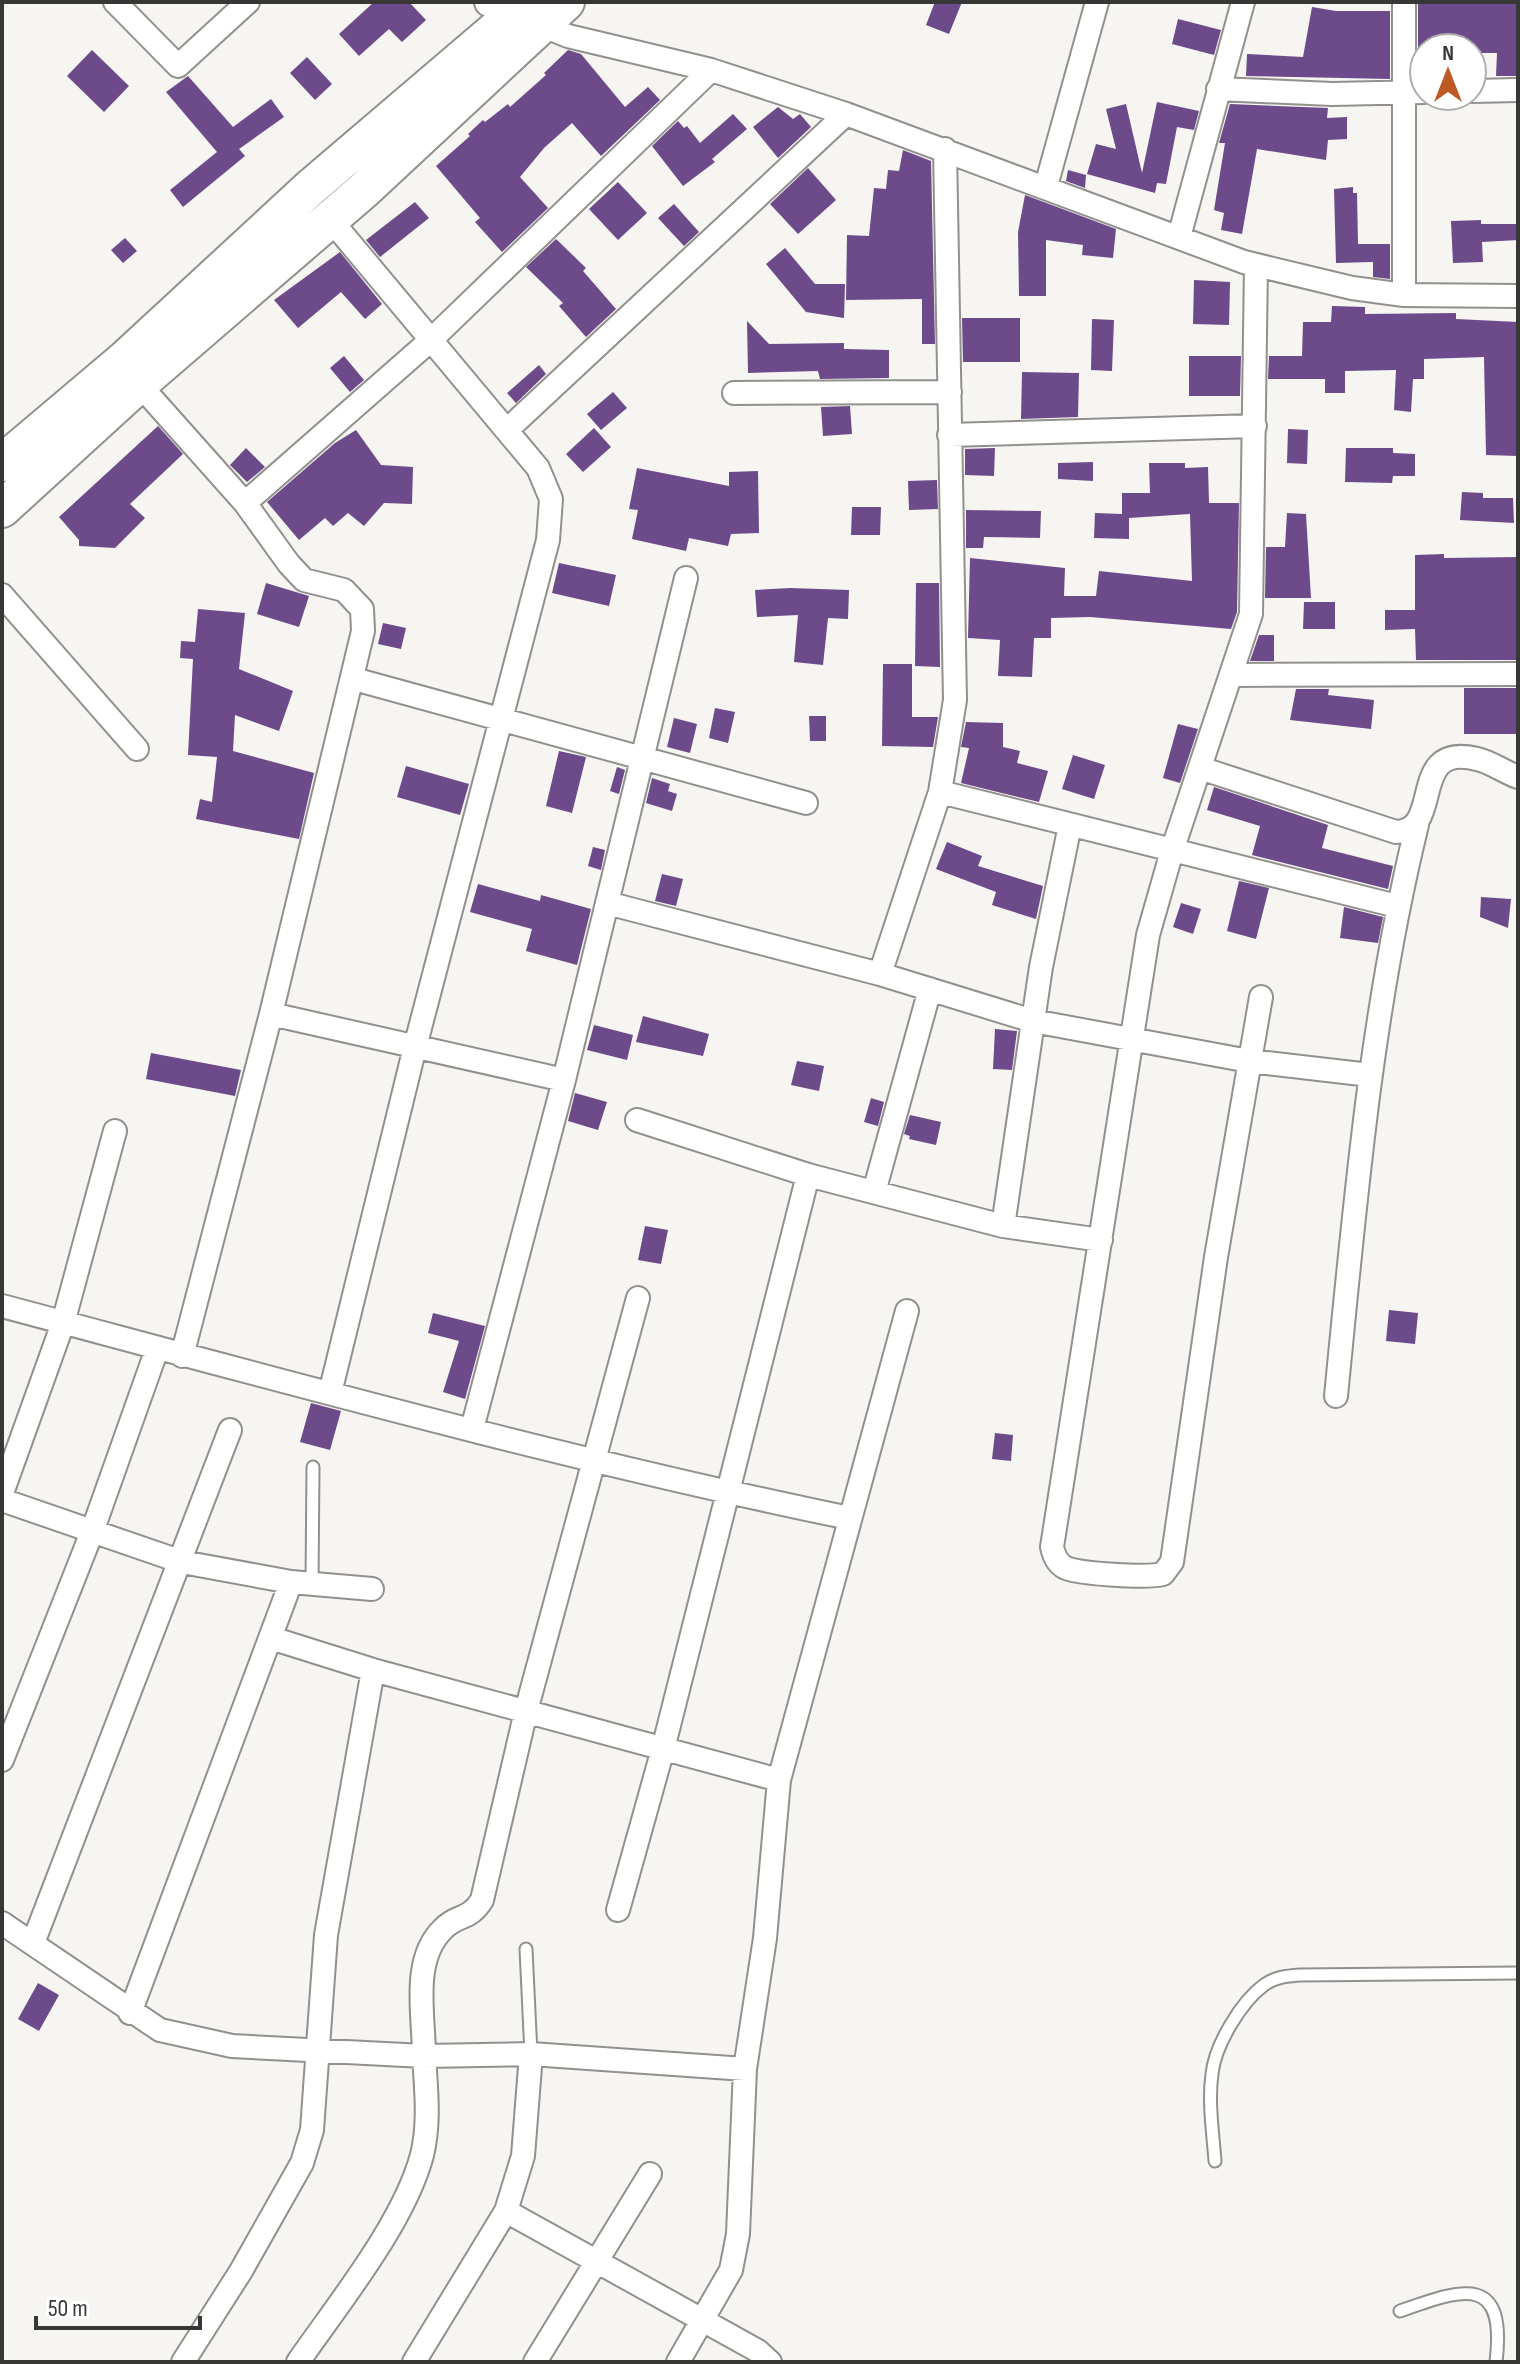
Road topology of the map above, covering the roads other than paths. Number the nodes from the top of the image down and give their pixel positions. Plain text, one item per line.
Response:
1 (115, 2) edge
2 (248, 2) edge
3 (1097, 2) edge
4 (1243, 2) edge
5 (1404, 2) edge
6 (528, 9) edge
7 (1408, 38) edge
8 (711, 70) junction
9 (1218, 89) junction
10 (1518, 90) edge
11 (1488, 91) edge
12 (1408, 93) edge
13 (1413, 112) edge
14 (846, 114) junction
15 (945, 149) junction
16 (1046, 186) junction
17 (330, 219) junction
18 (1179, 237) junction
19 (1256, 265) junction
20 (1404, 295) junction
21 (1518, 296) edge
22 (432, 339) junction
23 (139, 384) junction
24 (950, 392) junction
25 (734, 393) dead end
26 (1255, 426) junction
27 (507, 430) junction
28 (949, 435) junction
29 (2, 463) edge
30 (245, 503) junction
31 (2, 509) edge
32 (686, 578) dead end
33 (2, 595) edge
34 (1518, 674) edge
35 (1233, 675) junction
36 (354, 679) junction
37 (501, 718) junction
38 (137, 749) dead end
39 (640, 757) junction
40 (1200, 768) junction
41 (1518, 777) edge
42 (940, 792) junction
43 (806, 803) dead end
44 (1070, 825) junction
45 (1417, 825) junction
46 (1172, 851) junction
47 (607, 903) junction
48 (1397, 906) junction
49 (880, 974) junction
50 (930, 989) junction
51 (1261, 997) dead end
52 (271, 1014) junction
53 (1033, 1021) junction
54 (1131, 1040) junction
55 (415, 1047) junction
56 (1249, 1061) junction
57 (1370, 1075) junction
58 (564, 1080) junction
59 (637, 1120) dead end
60 (115, 1131) dead end
61 (808, 1175) junction
62 (874, 1192) junction
63 (1003, 1226) junction
64 (1101, 1240) junction
65 (638, 1298) dead end
66 (2, 1306) edge
67 (907, 1311) dead end
68 (63, 1323) junction
69 (157, 1349) junction
70 (182, 1356) junction
71 (330, 1393) junction
72 (1336, 1396) dead end
73 (472, 1429) junction
74 (230, 1430) dead end
75 (595, 1459) junction
76 (313, 1467) dead end
77 (726, 1492) junction
78 (2, 1493) edge
79 (2, 1500) edge
80 (849, 1518) junction
81 (92, 1532) junction
82 (182, 1562) junction
83 (302, 1583) junction
84 (372, 1589) dead end
85 (271, 1638) junction
86 (373, 1670) junction
87 (526, 1711) junction
88 (663, 1749) junction
89 (2, 1760) edge
90 (779, 1780) junction
91 (618, 1910) dead end
92 (2, 1923) edge
93 (33, 1943) junction
94 (526, 1949) dead end
95 (1518, 1973) edge
96 (130, 2013) junction
97 (319, 2051) junction
98 (531, 2054) junction
99 (424, 2056) junction
100 (745, 2069) junction
101 (1215, 2161) dead end
102 (650, 2174) dead end
103 (506, 2211) junction
104 (596, 2260) junction
105 (1400, 2311) dead end
106 (703, 2320) junction
107 (183, 2362) edge
108 (298, 2362) edge
109 (414, 2362) edge
110 (535, 2362) edge
111 (678, 2362) edge
112 (770, 2362) edge
113 (1496, 2362) edge

1 - 2 street
3 - 16 street
4 - 9 street
5 - 7 street
6 - 8 street
6 - 17 highway
6 - 29 highway
8 - 14 street
8 - 22 street
9 - 12 street
9 - 18 street
10 - 11 street
13 - 20 street
14 - 15 street
14 - 27 street
15 - 16 street
15 - 24 street
16 - 18 street
17 - 22 street
17 - 23 highway
18 - 19 street
19 - 20 street
19 - 26 street
20 - 21 street
22 - 27 street
22 - 30 street
23 - 30 street
23 - 31 highway
24 - 25 street
24 - 28 street
26 - 28 street
26 - 35 street
27 - 37 street
28 - 42 street
30 - 36 street
32 - 39 street
33 - 38 street
34 - 35 street
35 - 40 street
36 - 37 street
36 - 52 street
37 - 39 street
37 - 55 street
39 - 43 street
39 - 47 street
40 - 45 street
40 - 46 street
41 - 45 street
42 - 44 street
42 - 49 street
44 - 46 street
44 - 53 street
45 - 48 street
46 - 48 street
46 - 54 street
47 - 49 street
47 - 58 street
48 - 57 street
49 - 50 street
50 - 53 street
50 - 62 street
51 - 56 street
52 - 55 street
52 - 70 street
53 - 54 street
53 - 63 street
54 - 56 street
54 - 64 street
55 - 58 street
55 - 71 street
56 - 57 street
56 - 64 street
57 - 72 street
58 - 73 street
59 - 61 street
60 - 68 street
61 - 62 street
61 - 77 street
62 - 63 street
63 - 64 street
65 - 75 street
66 - 68 street
67 - 80 street
68 - 69 street
68 - 78 street
69 - 70 street
69 - 81 street
70 - 71 street
71 - 73 street
73 - 75 street
74 - 82 street
75 - 77 street
75 - 87 street
76 - 83 lane
77 - 80 street
77 - 88 street
79 - 81 street
80 - 90 street
81 - 82 street
81 - 89 street
82 - 83 street
82 - 93 street
83 - 84 street
83 - 85 street
85 - 86 street
85 - 96 street
86 - 87 street
86 - 97 street
87 - 88 street
87 - 99 street
88 - 90 street
88 - 91 street
90 - 100 street
92 - 93 street
93 - 96 street
94 - 98 lane
95 - 101 lane
96 - 97 street
97 - 99 street
97 - 107 street
98 - 99 street
98 - 100 street
98 - 103 street
99 - 108 street
100 - 106 street
102 - 104 street
103 - 104 street
103 - 109 street
104 - 106 street
104 - 110 street
105 - 113 lane
106 - 111 street
106 - 112 street

